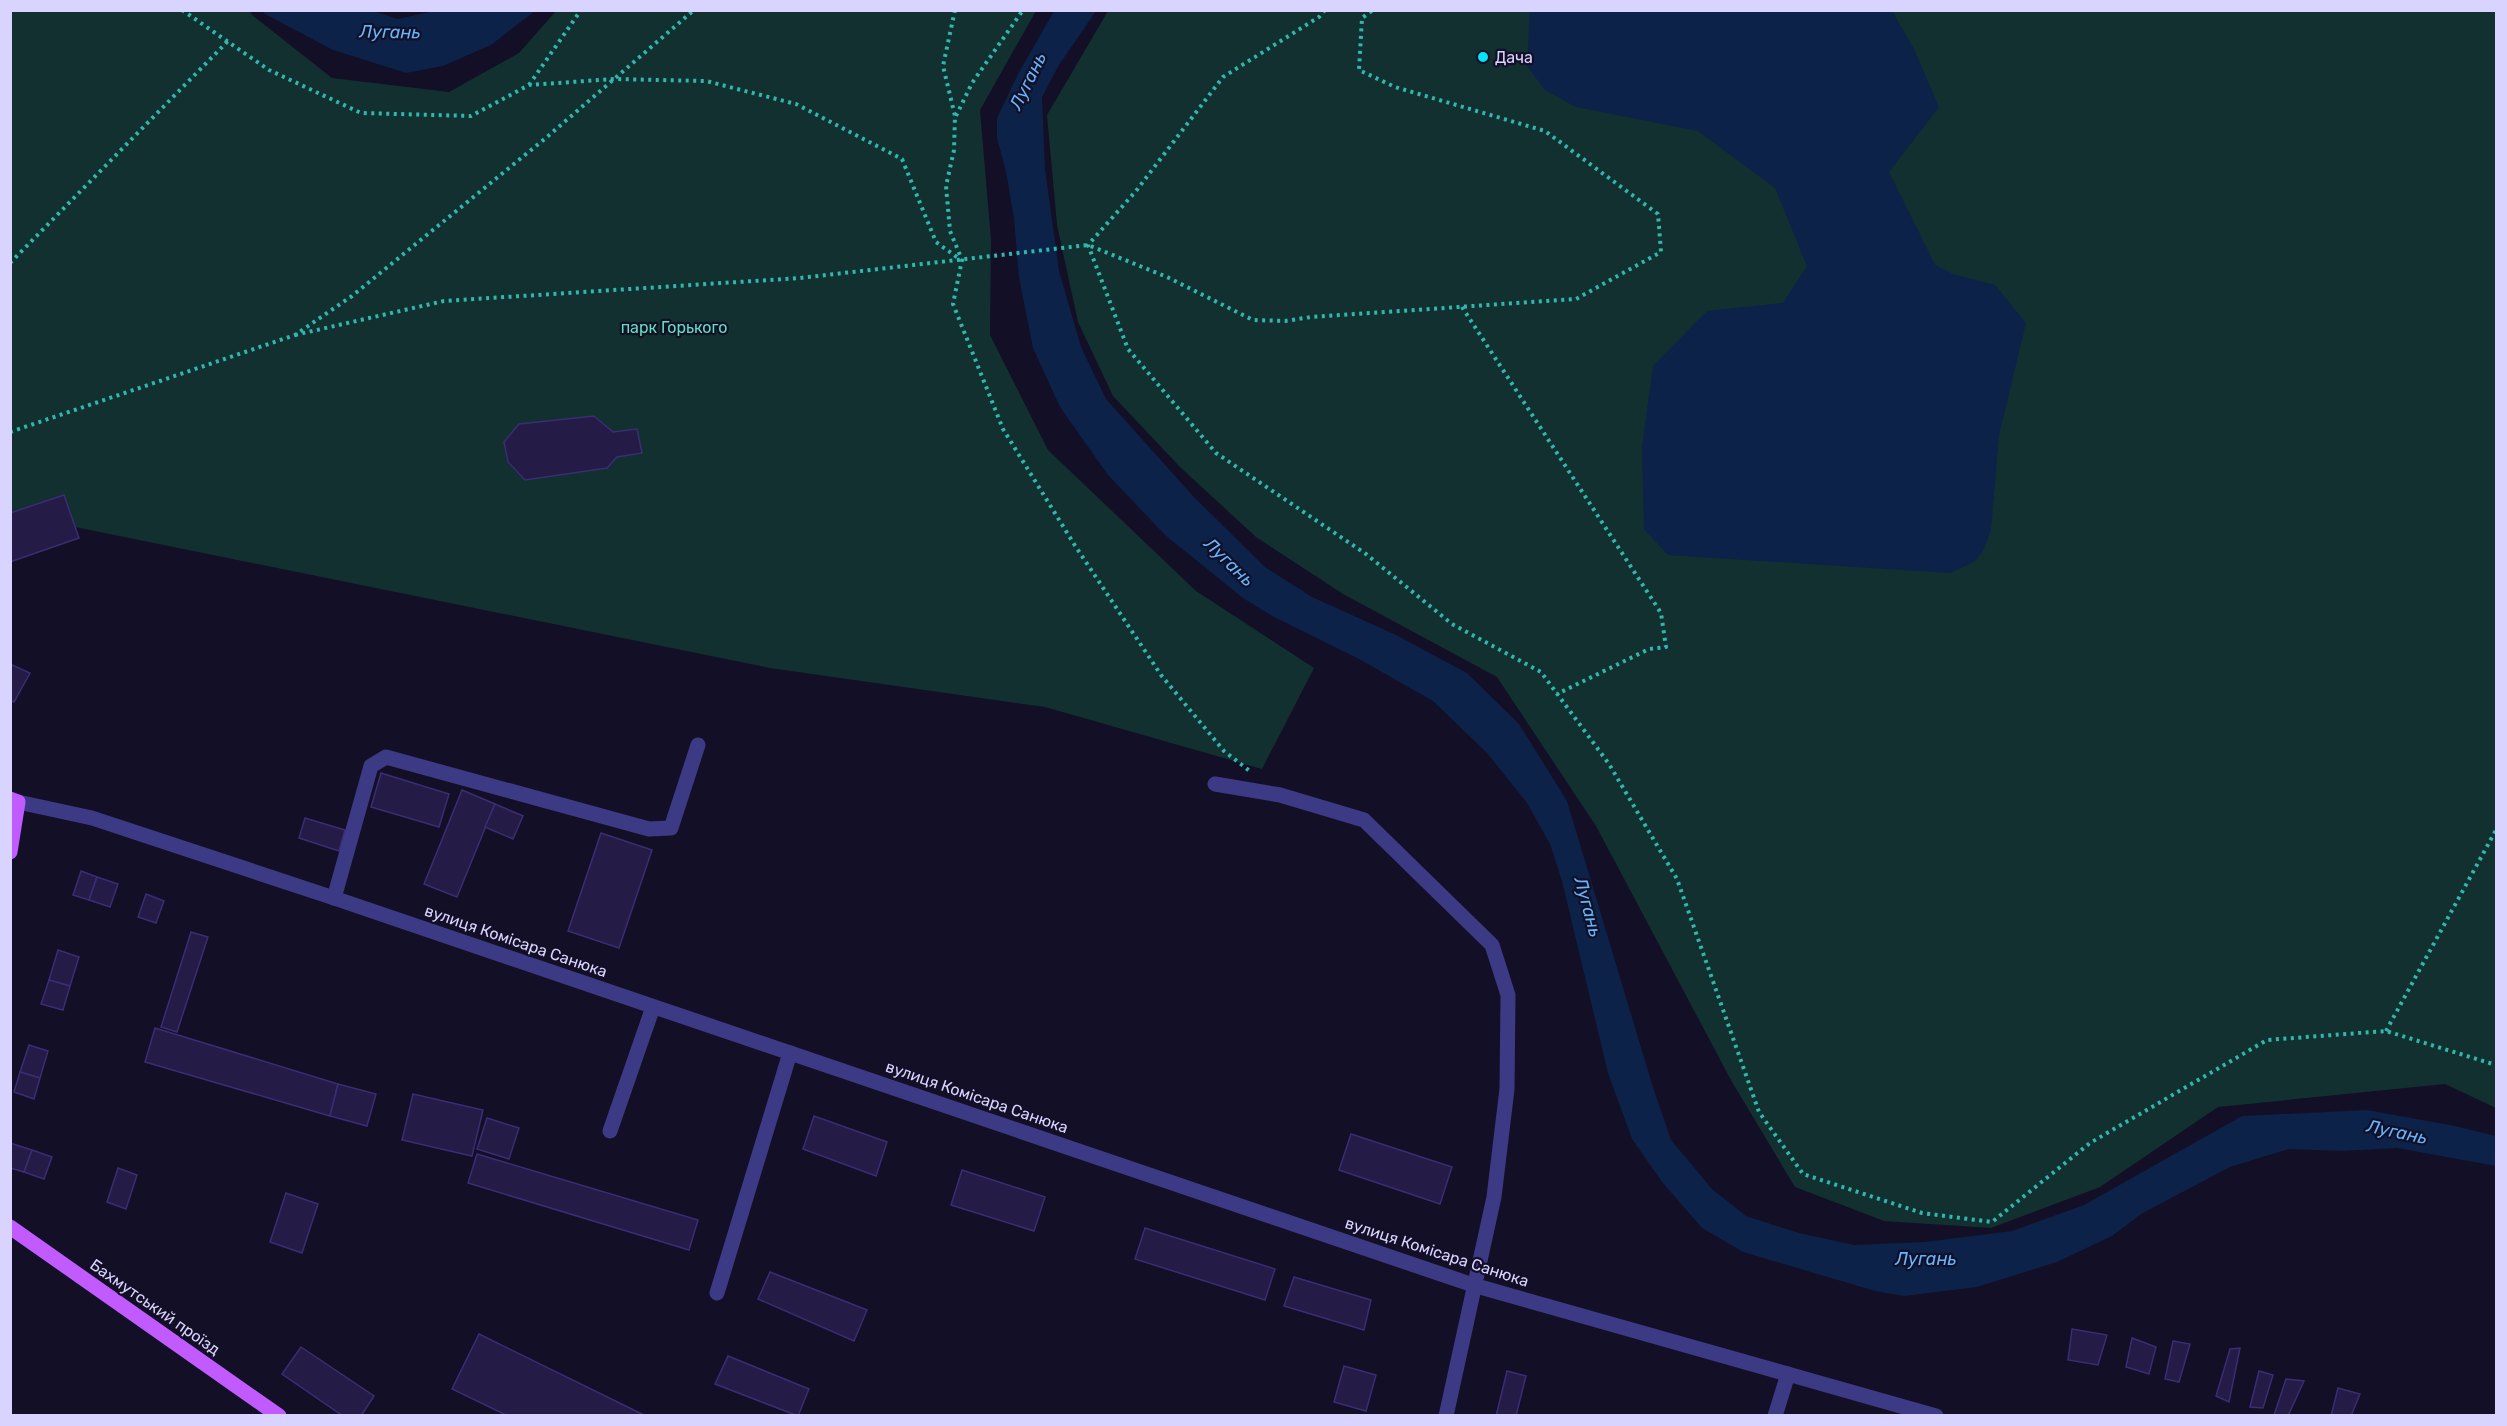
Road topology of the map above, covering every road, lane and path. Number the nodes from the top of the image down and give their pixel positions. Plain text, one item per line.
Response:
1 (182, 10) edge
2 (581, 10) edge
3 (694, 10) edge
4 (955, 10) edge
5 (1023, 10) edge
6 (1325, 10) edge
7 (1373, 10) edge
8 (228, 41) junction
9 (614, 79) junction
10 (529, 85) junction
11 (956, 116) junction
12 (1088, 245) junction
13 (962, 260) junction
14 (10, 263) edge
15 (1462, 306) junction
16 (295, 335) junction
17 (10, 432) edge
18 (1557, 694) junction
19 (698, 746) dead end
20 (1252, 773) dead end
21 (1215, 784) dead end
22 (14, 801) edge
23 (2496, 830) edge
24 (10, 852) edge
25 (334, 898) junction
26 (652, 1007) junction
27 (2386, 1032) junction
28 (789, 1053) junction
29 (2496, 1065) edge
30 (610, 1131) dead end
31 (10, 1227) edge
32 (1473, 1285) junction
33 (717, 1293) dead end
34 (1788, 1374) junction
35 (279, 1416) edge
36 (1446, 1416) edge
37 (1775, 1416) edge
38 (1936, 1416) edge

1 - 8 path
2 - 10 path
3 - 9 path
4 - 11 path
5 - 11 path
6 - 12 path
7 - 15 path
8 - 10 path
8 - 14 path
9 - 10 path
9 - 13 path
9 - 16 path
11 - 13 path
12 - 13 path
12 - 15 path
12 - 18 path
13 - 16 path
13 - 20 path
15 - 18 path
16 - 17 path
18 - 27 path
19 - 25 street
21 - 32 street
22 - 24 main road
22 - 25 street, вулиця Комісара Санюка
23 - 27 path
25 - 26 street, вулиця Комісара Санюка
26 - 28 street, вулиця Комісара Санюка
26 - 30 street
27 - 29 path
28 - 32 street, вулиця Комісара Санюка
28 - 33 street
31 - 35 main road, Бахмутський проїзд
32 - 34 street, вулиця Комісара Санюка
32 - 36 street
34 - 37 street
34 - 38 street, вулиця Комісара Санюка

